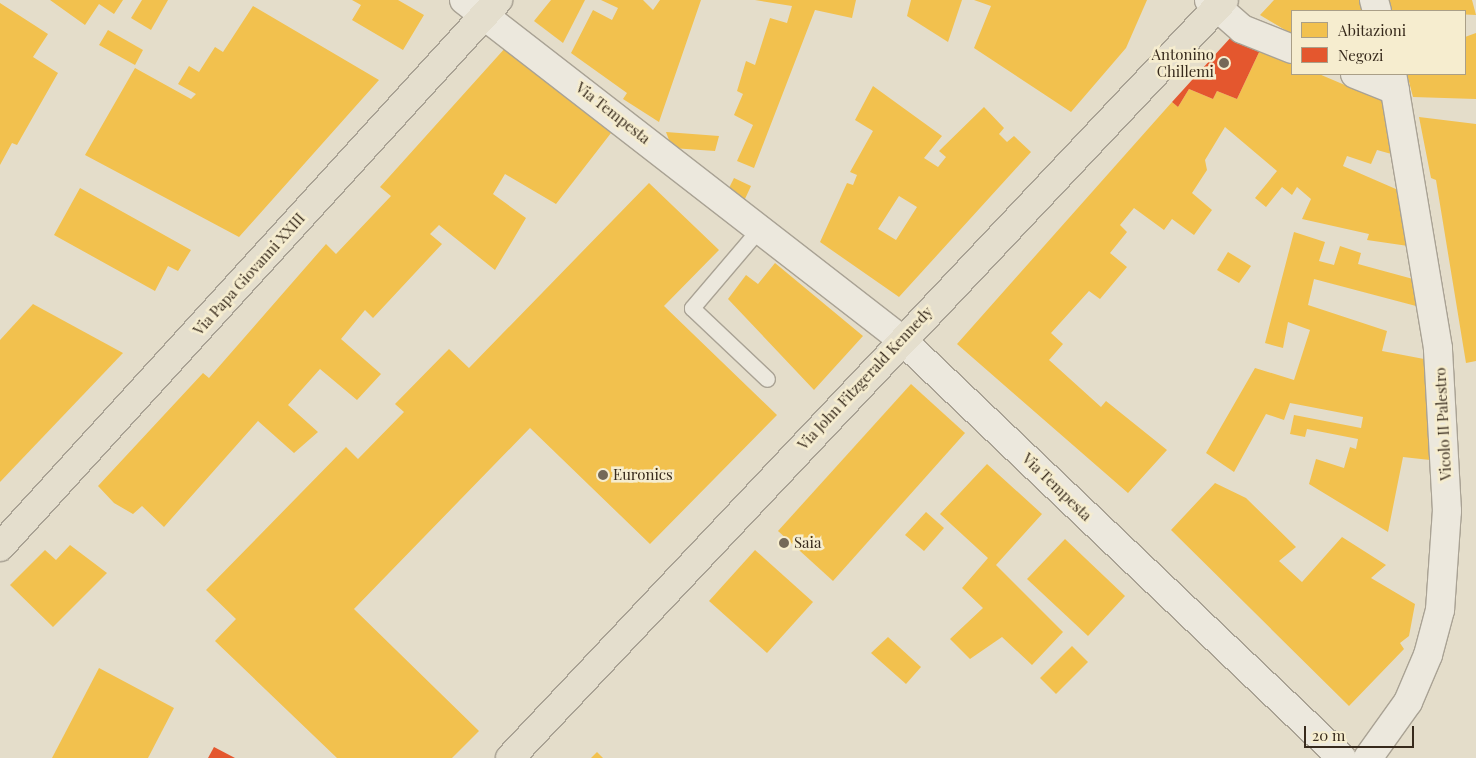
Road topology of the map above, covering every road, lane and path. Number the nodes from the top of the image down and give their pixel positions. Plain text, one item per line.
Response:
1 (1217, 2) edge
2 (482, 4) edge
3 (1291, 49) edge
4 (1360, 75) edge
5 (1394, 82) edge
6 (760, 228) junction
7 (901, 339) junction
8 (767, 379) dead end
9 (0, 547) edge
10 (510, 758) edge
11 (1342, 758) edge
12 (1368, 758) edge

1 - 3 street
1 - 7 main road, Via John Fitzgerald Kennedy
2 - 6 street, Via Tempesta
2 - 9 main road, Via Papa Giovanni XXIII
4 - 5 street
5 - 12 street, Vicolo II Palestro
6 - 7 street, Via Tempesta
6 - 8 lane
7 - 10 main road, Via John Fitzgerald Kennedy
7 - 11 street, Via Tempesta

